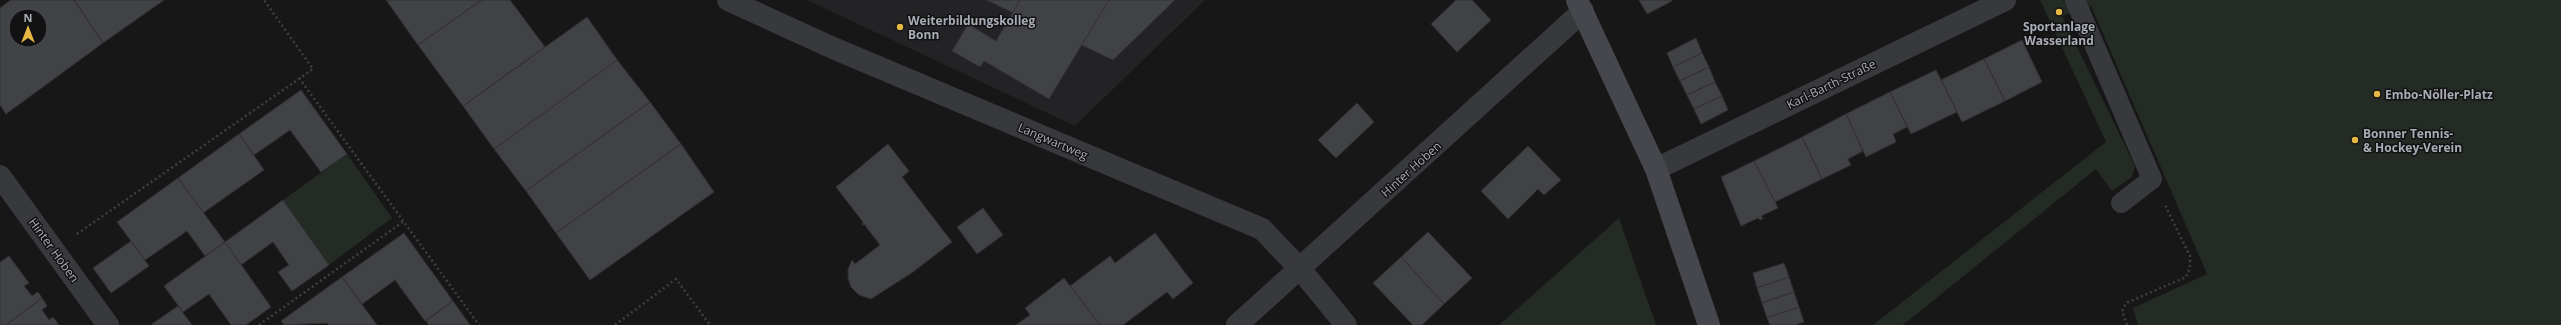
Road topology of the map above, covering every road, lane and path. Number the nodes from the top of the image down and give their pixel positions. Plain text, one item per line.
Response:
1 (264, 0) edge
2 (728, 0) edge
3 (2005, 0) edge
4 (2075, 0) edge
5 (1580, 6) edge
6 (299, 78) junction
7 (1656, 169) junction
8 (0, 176) edge
9 (2152, 179) junction
10 (2121, 203) dead end
11 (404, 221) junction
12 (54, 250) junction
13 (1301, 270) junction
14 (108, 325) edge
15 (259, 325) edge
16 (479, 325) edge
17 (615, 325) edge
18 (710, 325) edge
19 (1237, 325) edge
20 (1346, 325) edge
21 (1709, 325) edge
22 (2127, 325) edge

1 - 6 path
2 - 13 street, Langwartweg
3 - 7 street, Karl-Barth-Straße
4 - 9 lane
5 - 7 street
5 - 13 street, Hinter Hoben
6 - 11 path
6 - 12 path
7 - 21 street
8 - 12 street, Hinter Hoben
9 - 10 lane
9 - 22 path
11 - 15 path
11 - 16 path
12 - 14 street, Hinter Hoben
13 - 19 street, Hinter Hoben
13 - 20 street, Langwartweg
17 - 18 path

